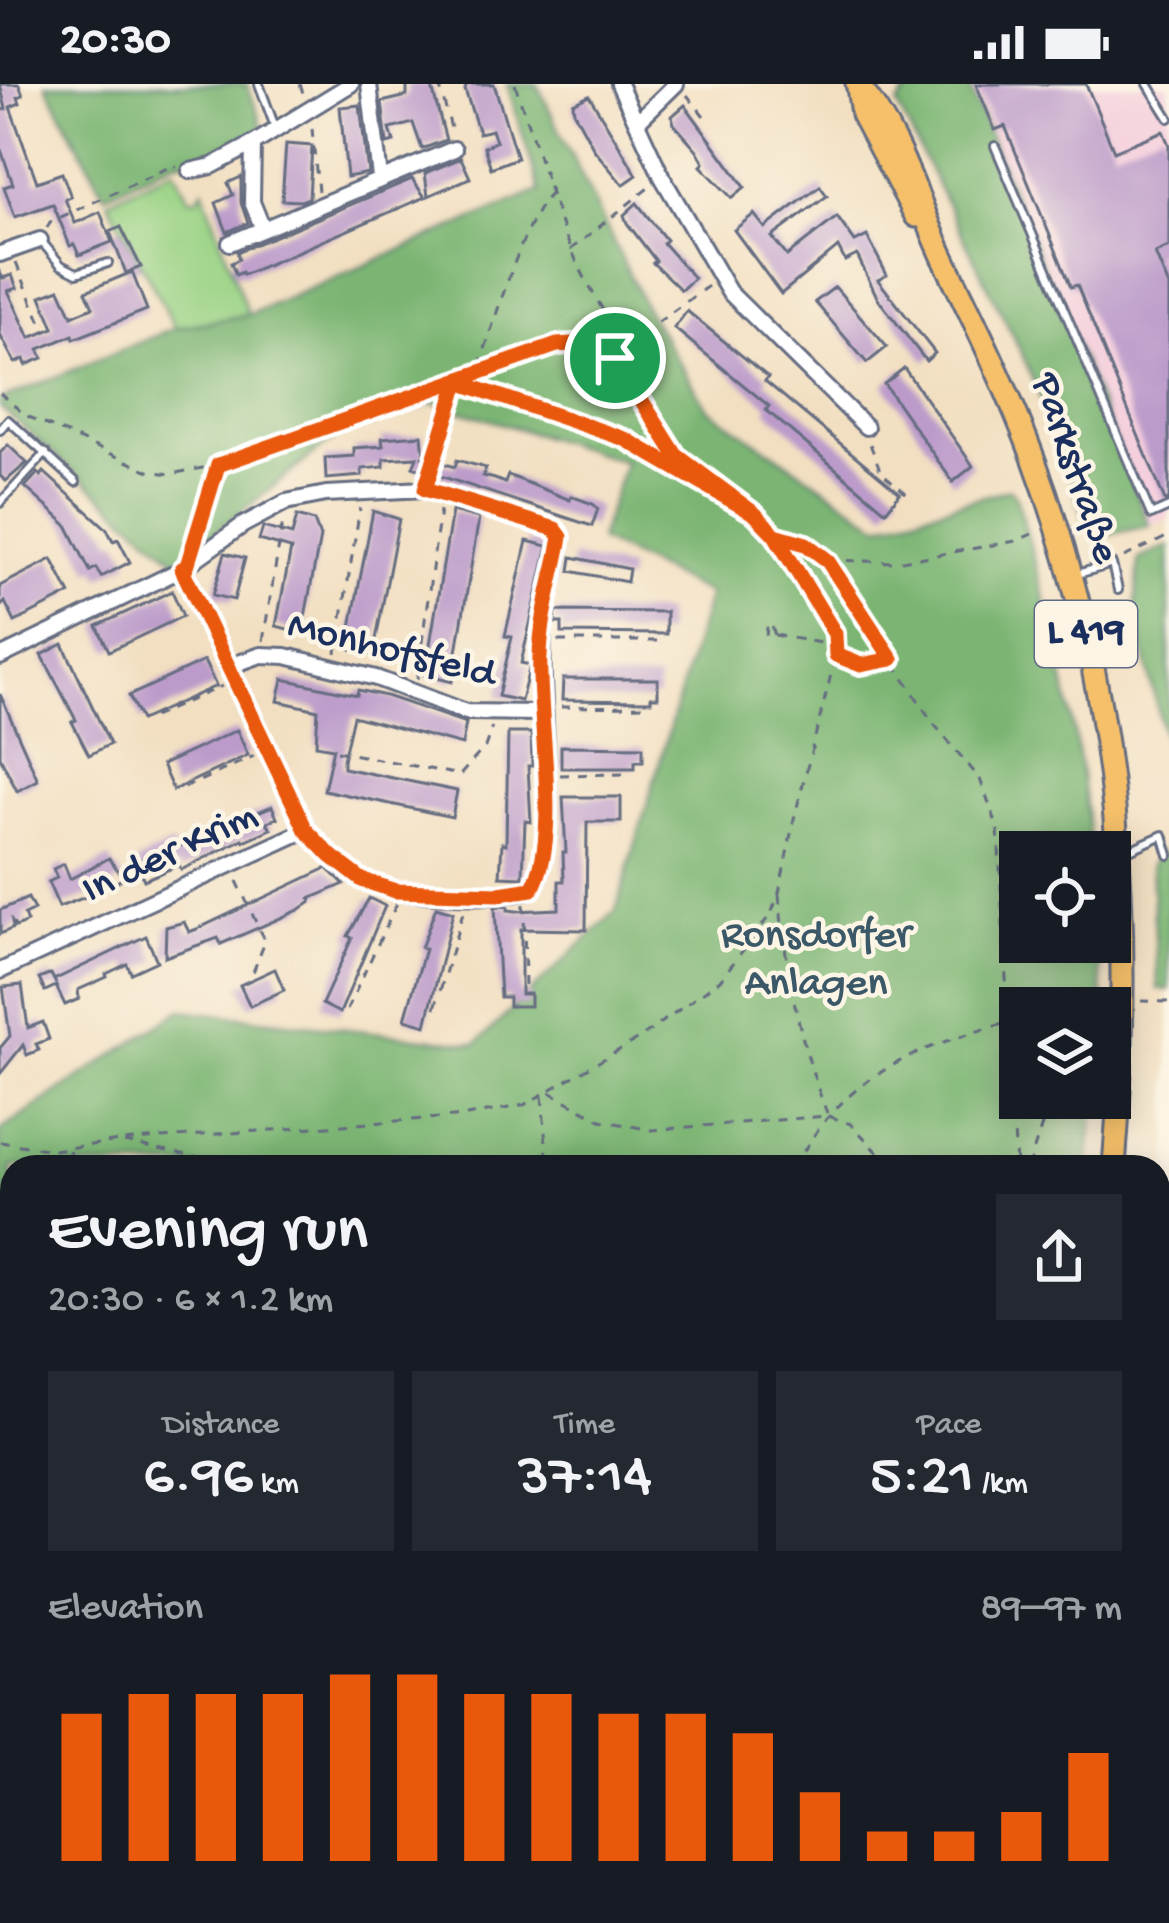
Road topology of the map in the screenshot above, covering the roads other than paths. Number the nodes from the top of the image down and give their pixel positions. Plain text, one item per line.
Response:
1 (259, 84) edge
2 (351, 84) edge
3 (369, 84) edge
4 (619, 84) edge
5 (676, 84) edge
6 (1148, 84) edge
7 (859, 85) edge
8 (1169, 118) edge
9 (637, 122) junction
10 (276, 130) junction
11 (253, 144) junction
12 (994, 146) dead end
13 (454, 149) dead end
14 (190, 171) road end
15 (380, 178) junction
16 (263, 229) junction
17 (40, 240) joint
18 (230, 243) dead end
19 (5, 252) edge
20 (108, 263) dead end
21 (866, 427) road end
22 (0, 430) edge
23 (46, 453) junction
24 (76, 482) dead end
25 (0, 503) edge
26 (1169, 507) edge
27 (184, 567) junction
28 (1071, 575) junction
29 (1118, 590) dead end
30 (0, 657) edge
31 (231, 674) junction
32 (542, 710) junction
33 (306, 830) junction
34 (1117, 831) edge
35 (1131, 851) edge
36 (1169, 855) edge
37 (1124, 963) edge
38 (0, 971) edge
39 (1115, 1155) edge

1 - 10 lane
2 - 10 street
3 - 15 street
4 - 9 street
5 - 9 street
6 - 8 lane
7 - 28 main road, Parkstraße / L 419
9 - 21 street
10 - 11 street
11 - 14 street
11 - 16 street
12 - 26 lane
13 - 15 street
15 - 16 street
16 - 18 street
17 - 19 street
17 - 20 lane
22 - 23 lane
23 - 24 lane
23 - 25 lane
27 - 30 street
27 - 31 street, Monhofsfeld
27 - 32 street, Monhofsfeld
28 - 29 lane
28 - 34 main road, Parkstraße / L 419
31 - 32 street, Monhofsfeld
31 - 33 street, Monhofsfeld
32 - 33 street, Monhofsfeld
33 - 38 street, In der Krim
35 - 36 lane
37 - 39 main road, Parkstraße / L 419

